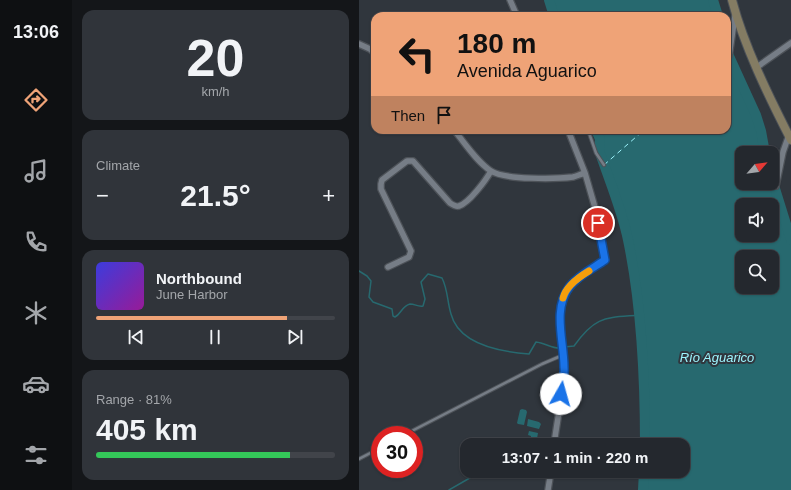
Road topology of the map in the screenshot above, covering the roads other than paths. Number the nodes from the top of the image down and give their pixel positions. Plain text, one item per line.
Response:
1 (510, 0) edge
2 (732, 0) edge
3 (515, 12) edge
4 (736, 14) junction
5 (791, 43) edge
6 (359, 44) edge
7 (731, 44) edge
8 (371, 50) edge
9 (757, 67) junction
10 (457, 134) edge
11 (570, 134) edge
12 (590, 134) edge
13 (790, 138) edge
14 (604, 165) dead end
15 (491, 171) junction
16 (779, 171) edge
17 (585, 173) junction
18 (388, 267) dead end
19 (564, 355) junction
20 (421, 426) edge
21 (555, 438) edge
22 (371, 453) edge
23 (359, 459) edge
24 (550, 478) edge
25 (548, 490) edge

1 - 3 street
2 - 4 street
4 - 7 street
4 - 9 street
5 - 9 street
6 - 8 street
9 - 13 street
10 - 15 street
11 - 17 street
12 - 14 lane
13 - 16 street
15 - 17 street
15 - 18 street
17 - 19 street
19 - 20 lane
19 - 21 street
22 - 23 lane
24 - 25 street

